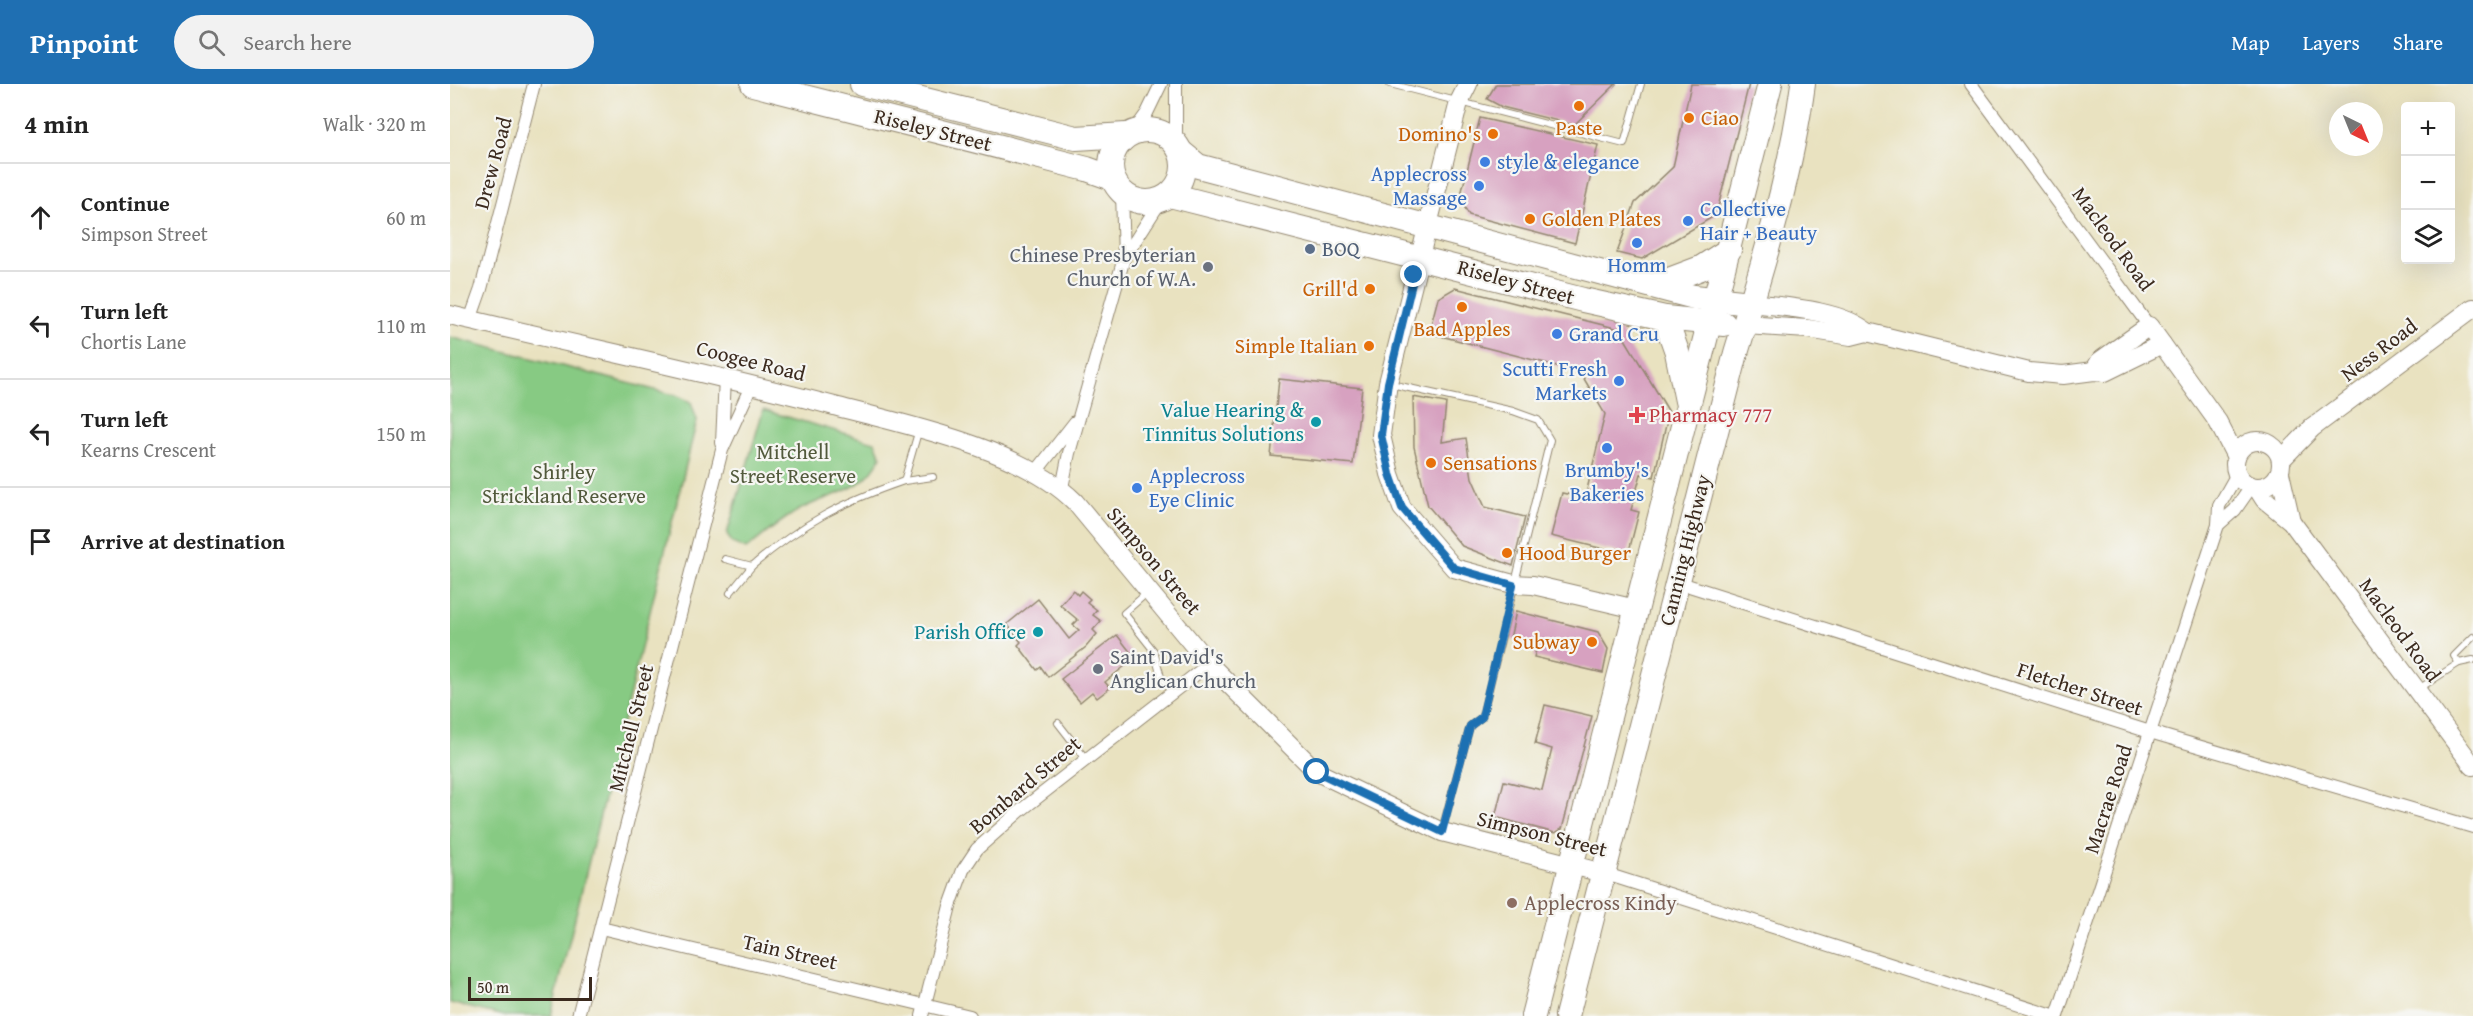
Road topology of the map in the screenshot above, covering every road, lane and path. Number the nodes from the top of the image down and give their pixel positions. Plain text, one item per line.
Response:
1 (534, 84) edge
2 (753, 84) edge
3 (862, 84) edge
4 (1161, 84) edge
5 (1176, 84) edge
6 (1390, 84) edge
7 (1468, 84) edge
8 (1641, 84) edge
9 (1770, 84) edge
10 (1803, 84) edge
11 (1971, 84) edge
12 (1459, 102) junction
13 (1130, 134) junction
14 (1179, 148) junction
15 (1117, 186) junction
16 (1166, 197) junction
17 (1427, 227) junction
18 (1729, 250) junction
19 (1419, 257) junction
20 (1124, 258) junction
21 (1653, 286) junction
22 (2473, 308) edge
23 (1713, 311) junction
24 (1748, 314) junction
25 (450, 315) edge
26 (1665, 318) junction
27 (470, 320) junction
28 (2149, 326) junction
29 (2162, 344) junction
30 (2094, 371) junction
31 (724, 377) junction
32 (1388, 383) junction
33 (752, 384) junction
34 (1688, 407) junction
35 (1079, 418) junction
36 (2218, 422) junction
37 (919, 428) junction
38 (2312, 428) junction
39 (2260, 442) junction
40 (722, 450) junction
41 (2236, 466) junction
42 (2281, 466) junction
43 (1035, 473) junction
44 (933, 477) dead end
45 (904, 481) junction
46 (2254, 487) junction
47 (1062, 488) junction
48 (2291, 521) junction
49 (2218, 525) junction
50 (725, 559) dead end
51 (752, 566) junction
52 (1677, 582) junction
53 (1513, 585) junction
54 (1149, 590) junction
55 (730, 593) dead end
56 (1636, 609) junction
57 (2473, 637) edge
58 (2473, 660) edge
59 (2459, 663) junction
60 (1209, 664) junction
61 (2417, 690) junction
62 (1173, 692) junction
63 (1058, 723) dead end
64 (2150, 732) junction
65 (1086, 759) junction
66 (2473, 766) edge
67 (2473, 827) edge
68 (1442, 832) junction
69 (1571, 865) junction
70 (1603, 873) junction
71 (601, 928) junction
72 (924, 1010) edge
73 (578, 1016) edge
74 (970, 1016) edge
75 (1533, 1016) edge
76 (1567, 1016) edge
77 (2055, 1016) edge

1 - 27 street, Drew Road
2 - 15 highway, Riseley Street
3 - 13 highway, Riseley Street
4 - 13 street
5 - 14 street
6 - 12 lane
7 - 12 street
8 - 12 lane
9 - 18 highway, Canning Highway
10 - 24 highway, Canning Highway
11 - 28 street, Macleod Road
12 - 17 street
13 - 14 highway, Riseley Street
13 - 15 highway
14 - 16 highway
14 - 17 highway, Riseley Street
15 - 16 highway, Riseley Street
15 - 20 street
16 - 19 highway, Riseley Street
16 - 20 street
17 - 19 street
17 - 21 highway, Riseley Street
18 - 21 highway
18 - 23 highway, Canning Highway
19 - 26 highway, Riseley Street
19 - 32 street
20 - 35 street
21 - 23 highway, Riseley Street
22 - 38 street, Ness Road
23 - 24 highway, Riseley Street
23 - 26 highway, Riseley Street
23 - 34 highway, Canning Highway
24 - 30 street, Riseley Street
24 - 52 highway, Canning Highway
25 - 27 street, Coogee Road
26 - 34 highway
27 - 31 street, Coogee Road
28 - 29 street, Macleod Road
28 - 30 street
29 - 30 street, Riseley Street
29 - 36 street, Macleod Road
31 - 33 street, Coogee Road
31 - 40 street, Mitchell Street
32 - 53 street
32 - 53 lane
33 - 37 street, Coogee Road
33 - 40 street, Mitchell Street
34 - 56 highway, Canning Highway
35 - 43 street
35 - 47 street
36 - 39 street, Macleod Road
36 - 41 street, Macleod Road
37 - 43 street, Coogee Road
37 - 45 lane
38 - 39 street, Ness Road
38 - 42 street, Ness Road
39 - 41 street
39 - 42 street
40 - 71 street, Mitchell Street
41 - 46 street
41 - 49 street, Macrae Road
42 - 46 street
42 - 48 street, Macleod Road
43 - 47 street, Simpson Street
44 - 45 lane
45 - 51 lane
46 - 48 street, Macleod Road
46 - 49 street, Macrae Road
47 - 54 street, Simpson Street
48 - 61 street, Macleod Road
49 - 64 street, Macrae Road
50 - 51 lane
51 - 55 lane
52 - 64 street, Fletcher Street
52 - 70 highway, Canning Highway
53 - 56 street
53 - 68 lane
54 - 60 street, Simpson Street
54 - 62 lane
56 - 69 highway, Canning Highway
57 - 59 lane
58 - 59 lane
59 - 61 lane
60 - 62 street, Bombard Street
60 - 68 street, Simpson Street
61 - 66 street, Macleod Road
62 - 65 street, Bombard Street
63 - 65 lane
64 - 67 street, Fletcher Street
64 - 77 street, Macrae Road
65 - 72 street, Bombard Street
68 - 69 street, Simpson Street
69 - 70 street, Simpson Street
69 - 75 highway, Canning Highway
70 - 76 highway, Canning Highway
70 - 77 street, Simpson Street
71 - 72 street, Tain Street
71 - 73 street, Mitchell Street
72 - 74 street, Tain Street

